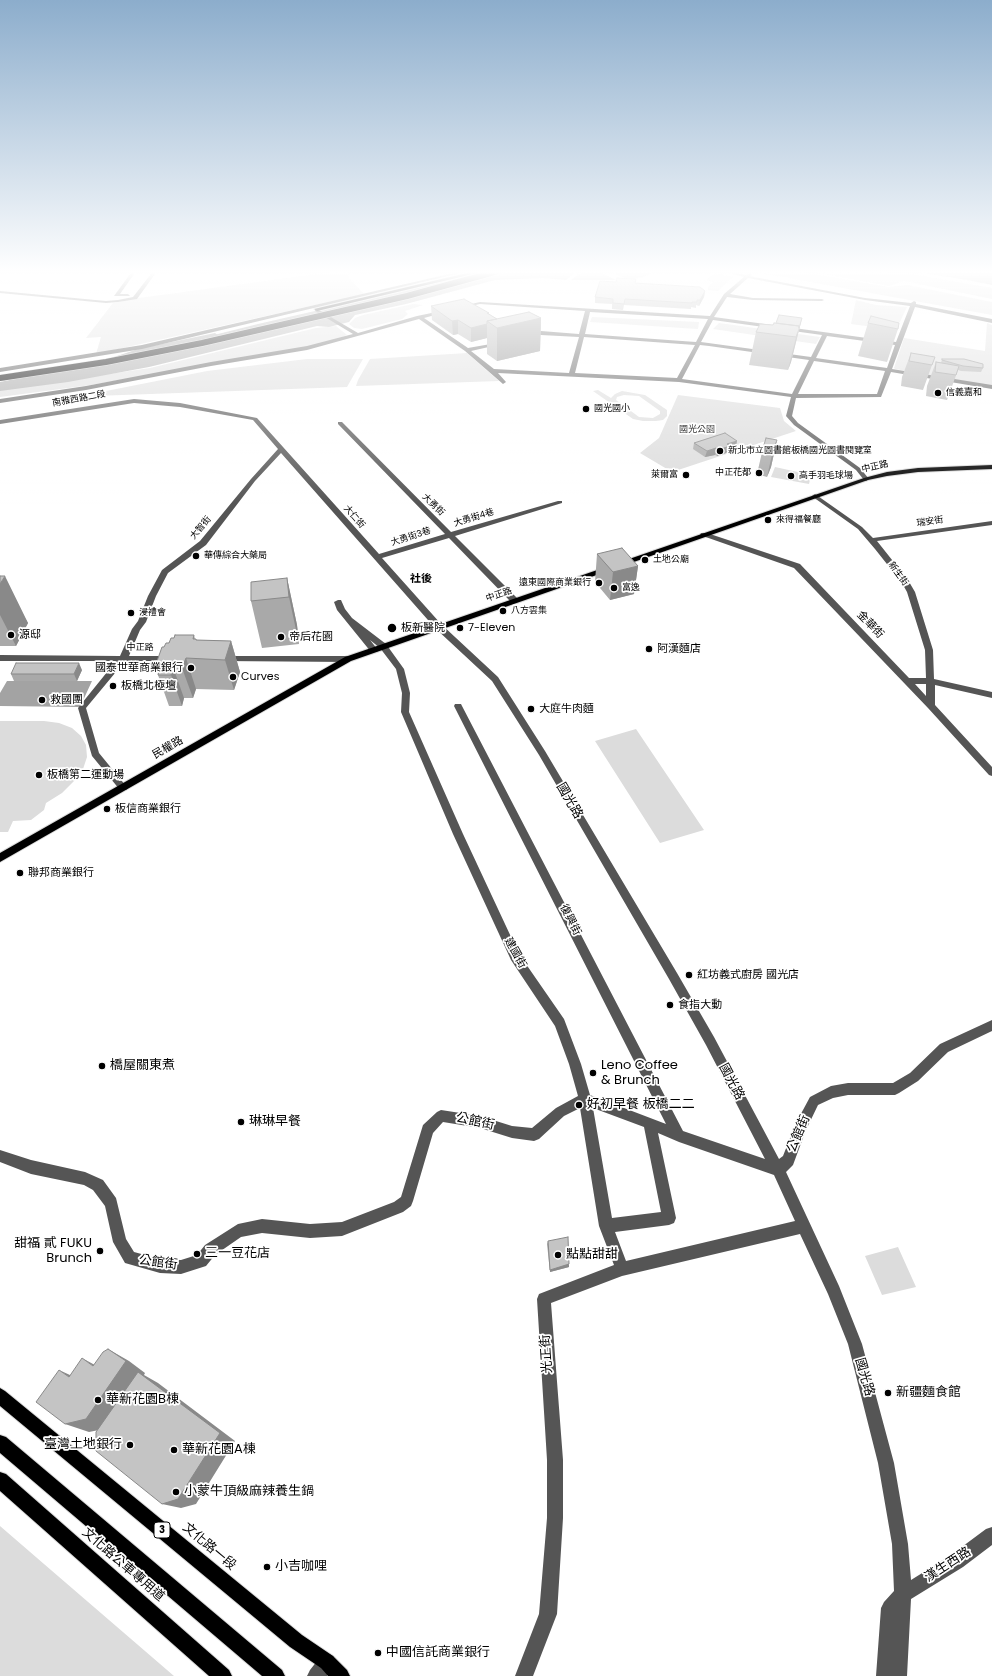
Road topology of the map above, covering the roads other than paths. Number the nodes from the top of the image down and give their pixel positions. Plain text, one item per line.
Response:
1 (135, 348) edge
2 (157, 348) edge
3 (175, 348) edge
4 (306, 348) edge
5 (464, 348) edge
6 (475, 348) edge
7 (579, 348) edge
8 (695, 348) edge
9 (735, 348) edge
10 (818, 348) edge
11 (897, 348) edge
12 (467, 350) junction
13 (812, 359) junction
14 (0, 370) edge
15 (888, 370) junction
16 (493, 371) junction
17 (0, 374) edge
18 (572, 374) junction
19 (0, 378) edge
20 (678, 380) junction
21 (503, 382) dead end
22 (992, 387) edge
23 (794, 396) junction
24 (0, 403) edge
25 (255, 419) joint
26 (0, 422) edge
27 (340, 423) dead end
28 (282, 448) junction
29 (992, 467) edge
30 (866, 479) junction
31 (815, 496) junction
32 (560, 502) dead end
33 (992, 523) edge
34 (449, 534) junction
35 (704, 535) junction
36 (871, 540) junction
37 (377, 557) junction
38 (514, 600) junction
39 (338, 602) dead end
40 (438, 626) junction
41 (379, 648) junction
42 (0, 658) edge
43 (123, 658) junction
44 (178, 659) edge
45 (218, 659) edge
46 (348, 659) junction
47 (908, 681) junction
48 (930, 681) junction
49 (992, 694) edge
50 (458, 706) dead end
51 (931, 706) junction
52 (992, 773) edge
53 (123, 788) junction
54 (0, 858) edge
55 (992, 1025) edge
56 (585, 1099) junction
57 (650, 1123) junction
58 (679, 1136) junction
59 (0, 1156) edge
60 (778, 1170) junction
61 (606, 1226) junction
62 (804, 1226) junction
63 (622, 1269) junction
64 (0, 1396) edge
65 (0, 1444) edge
66 (0, 1480) edge
67 (992, 1535) edge
68 (903, 1594) junction
69 (325, 1669) edge
70 (223, 1676) edge
71 (276, 1676) edge
72 (316, 1676) edge
73 (341, 1676) edge
74 (524, 1676) edge
75 (885, 1676) edge
76 (898, 1676) edge

1 - 14 street
2 - 17 highway
3 - 19 highway, bridge
4 - 24 street
5 - 12 street
6 - 12 street
7 - 18 street
8 - 20 street
9 - 13 street
10 - 13 street
11 - 15 street
12 - 16 street
13 - 15 street
13 - 23 street
15 - 22 street
15 - 23 street
16 - 18 street
16 - 21 street
18 - 20 street
20 - 23 street
23 - 30 street
25 - 26 street, 南雅西路二段
25 - 28 street, 大仁街
27 - 34 street, 大勇街
28 - 37 street, 大仁街
28 - 43 street, 大智街
29 - 30 main road, 中正路
30 - 31 main road, 中正路
31 - 35 main road, 中正路
31 - 36 street, 新生街
32 - 34 street, 大勇街4巷
33 - 36 street, 瑞安街
34 - 37 street, 大勇街3巷
34 - 38 street, 大勇街
35 - 38 main road, 中正路
35 - 47 street, 金華街
36 - 48 street, 新生街
37 - 40 street, 大仁街
38 - 40 main road, 中正路
39 - 41 street, 建國街
40 - 41 main road, 中正路
40 - 60 street, 國光路
41 - 46 main road, 中正路
41 - 56 street, 建國街
42 - 43 street, 中正路
43 - 44 street, 中正路
43 - 53 street, 大智街
45 - 46 street, 中正路
46 - 53 main road, 民權路
47 - 48 street
47 - 51 street, 金華街
48 - 49 street
48 - 51 street, 新生街
50 - 58 street, 復興街
51 - 52 street, 金華街
53 - 54 main road, 民權路
55 - 60 street, 公館街
56 - 57 street
56 - 59 street, 公館街
56 - 61 street, 建國街
57 - 58 street
57 - 61 street
58 - 60 street
60 - 62 street, 國光路
61 - 63 street, 建國街
62 - 63 street, 光正街
62 - 68 street, 國光路
63 - 74 street, 光正街
64 - 69 main road, 文化路一段 / 3
65 - 71 main road
66 - 70 main road, 文化路公車專用道
67 - 68 street, 漢生西路
68 - 75 street, 漢生西路
68 - 76 street
69 - 72 street
69 - 73 main road, 文化路一段 / 3

